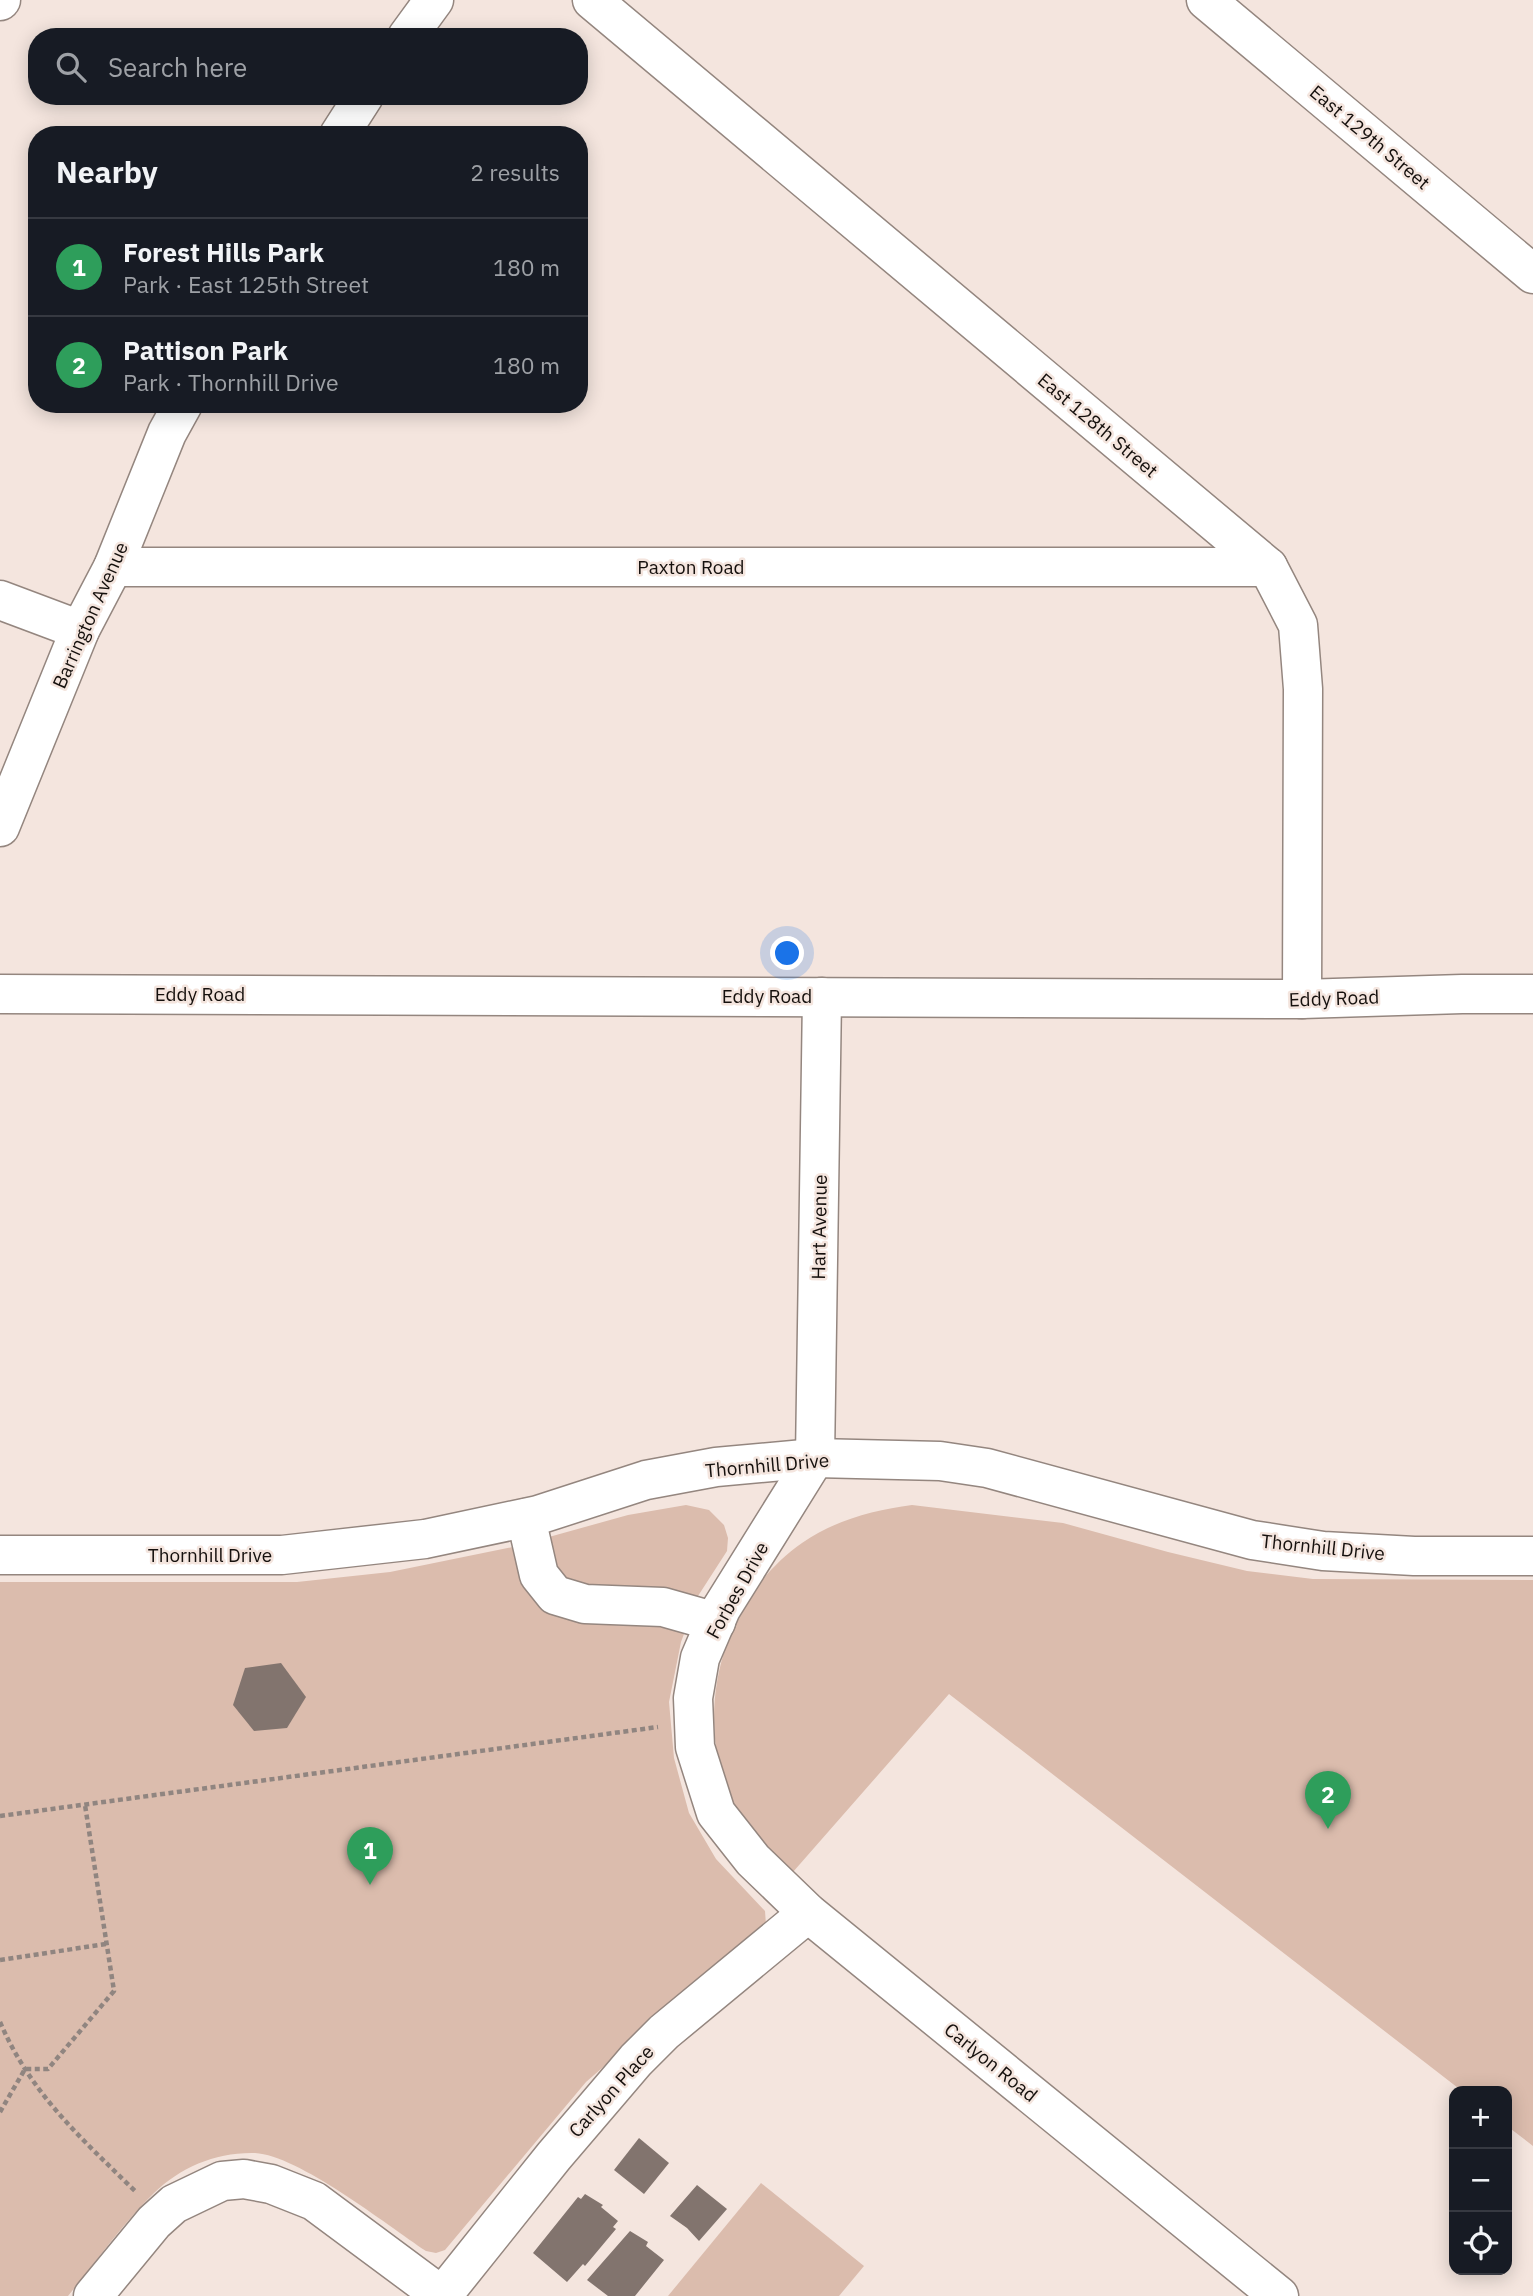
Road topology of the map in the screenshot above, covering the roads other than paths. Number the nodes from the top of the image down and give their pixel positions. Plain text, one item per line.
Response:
1 (434, 0) edge
2 (592, 0) edge
3 (1206, 0) edge
4 (414, 28) edge
5 (358, 105) edge
6 (345, 126) edge
7 (1533, 274) edge
8 (178, 413) edge
9 (113, 567) junction
10 (1268, 567) junction
11 (0, 600) edge
12 (80, 630) junction
13 (0, 827) edge
14 (0, 994) edge
15 (1533, 994) edge
16 (822, 997) junction
17 (1301, 999) junction
18 (815, 1458) junction
19 (526, 1518) junction
20 (0, 1555) edge
21 (1533, 1556) edge
22 (716, 1622) junction
23 (716, 1813) joint
24 (808, 1913) junction
25 (93, 2296) edge
26 (442, 2296) edge
27 (1279, 2296) edge

1 - 4 street
2 - 10 street, East 128th Street
3 - 7 street, East 129th Street
5 - 6 street
8 - 9 street, Barrington Avenue
9 - 10 street, Paxton Road
9 - 12 street, Barrington Avenue
10 - 17 street, East 128th Street
11 - 12 street
12 - 13 street, Barrington Avenue
14 - 16 street, Eddy Road
15 - 17 street, Eddy Road
16 - 17 street, Eddy Road
16 - 18 street, Hart Avenue
18 - 19 street, Thornhill Drive
18 - 21 street, Thornhill Drive
18 - 22 street, Forbes Drive
19 - 20 street, Thornhill Drive
19 - 22 street
22 - 23 street, Forbes Drive
23 - 24 street, Carlyon Road
24 - 26 street, Carlyon Place
24 - 27 street, Carlyon Road
25 - 26 street

